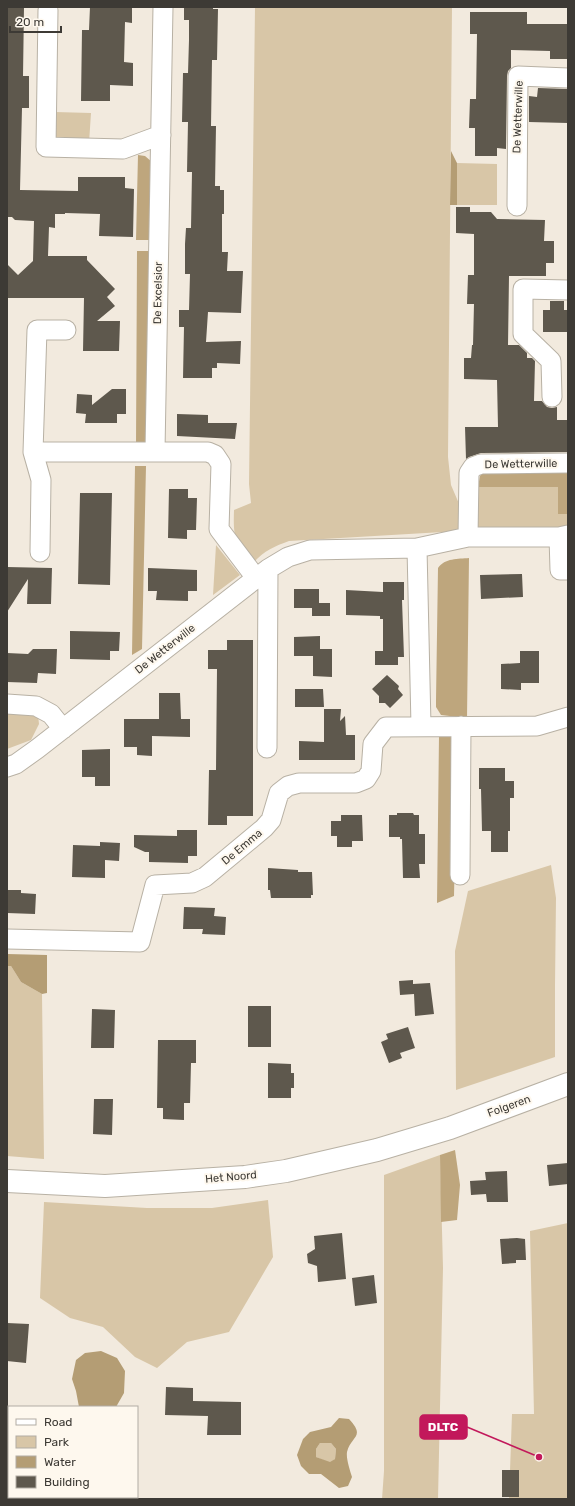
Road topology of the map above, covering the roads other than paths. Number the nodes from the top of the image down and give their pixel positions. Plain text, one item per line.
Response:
1 (164, 7) edge
2 (48, 10) dead end
3 (568, 78) edge
4 (161, 135) junction
5 (517, 206) dead end
6 (568, 290) edge
7 (66, 330) dead end
8 (552, 397) dead end
9 (155, 451) junction
10 (33, 452) junction
11 (568, 463) edge
12 (468, 536) junction
13 (563, 536) edge
14 (417, 548) junction
15 (40, 552) dead end
16 (568, 570) edge
17 (262, 574) junction
18 (7, 704) edge
19 (568, 717) edge
20 (421, 726) junction
21 (461, 726) junction
22 (63, 729) junction
23 (267, 748) dead end
24 (7, 767) edge
25 (460, 875) dead end
26 (7, 939) edge
27 (568, 1084) edge
28 (450, 1128) joint
29 (7, 1181) edge

1 - 4 street, De Excelsior
2 - 4 street
3 - 5 street, De Wetterwille
4 - 9 street, De Excelsior
6 - 8 street
7 - 10 street
9 - 10 street
9 - 17 street
10 - 15 street
11 - 12 street, De Wetterwille
12 - 13 street, De Wetterwille
12 - 14 street, De Wetterwille
13 - 16 street, De Wetterwille
14 - 17 street, De Wetterwille
14 - 20 street
17 - 22 street, De Wetterwille
17 - 23 street
18 - 22 street
19 - 21 street, De Emma
20 - 21 street, De Emma
20 - 26 street, De Emma
21 - 25 street
22 - 24 street, De Wetterwille
27 - 28 main road, Folgeren
28 - 29 main road, Het Noord

